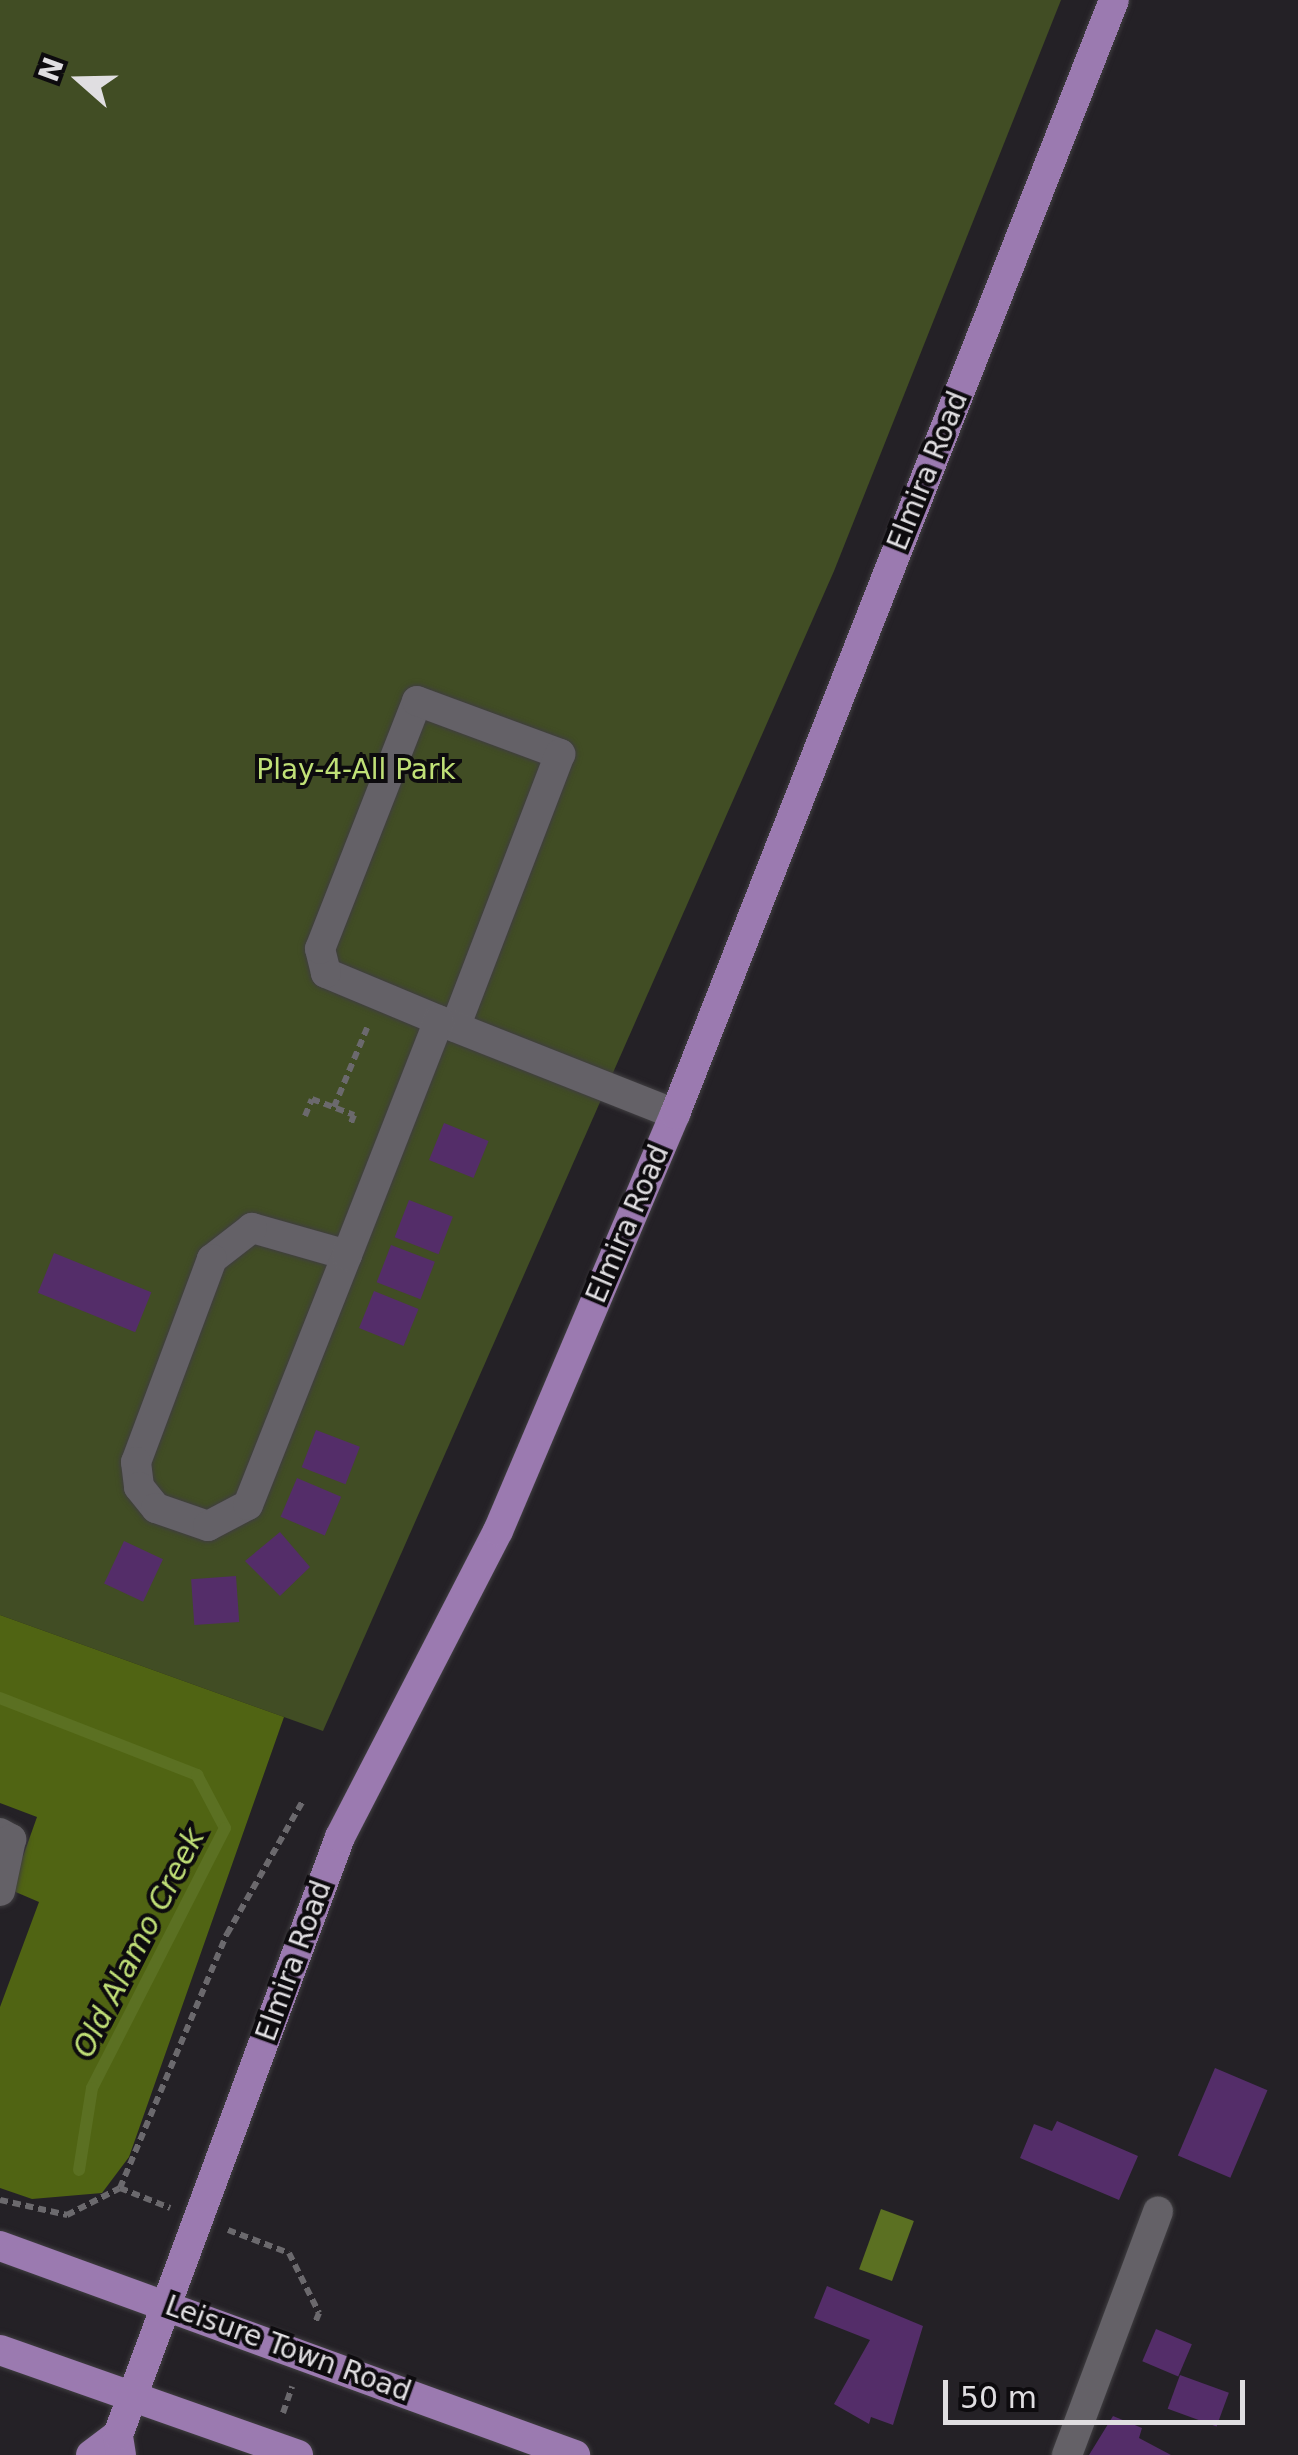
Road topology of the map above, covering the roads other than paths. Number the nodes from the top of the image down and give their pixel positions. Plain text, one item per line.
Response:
1 (1114, 0) edge
2 (447, 1024) junction
3 (675, 1114) junction
4 (346, 1256) junction
5 (0, 1833) edge
6 (0, 1891) edge
7 (1158, 2211) dead end
8 (0, 2246) edge
9 (168, 2304) junction
10 (0, 2350) edge
11 (132, 2397) junction
12 (119, 2445) edge
13 (284, 2450) edge
14 (91, 2455) edge
15 (575, 2455) edge
16 (1066, 2455) edge

1 - 3 main road, Elmira Road
2 - 2 lane
2 - 3 lane
2 - 4 lane
3 - 9 main road, Elmira Road
4 - 4 lane
5 - 6 lane
7 - 16 lane
8 - 9 main road, Leisure Town Road
9 - 11 main road, Elmira Road
9 - 15 main road, Leisure Town Road
10 - 11 main road
11 - 12 main road, Elmira Road
11 - 13 main road
12 - 14 main road, Elmira Road

